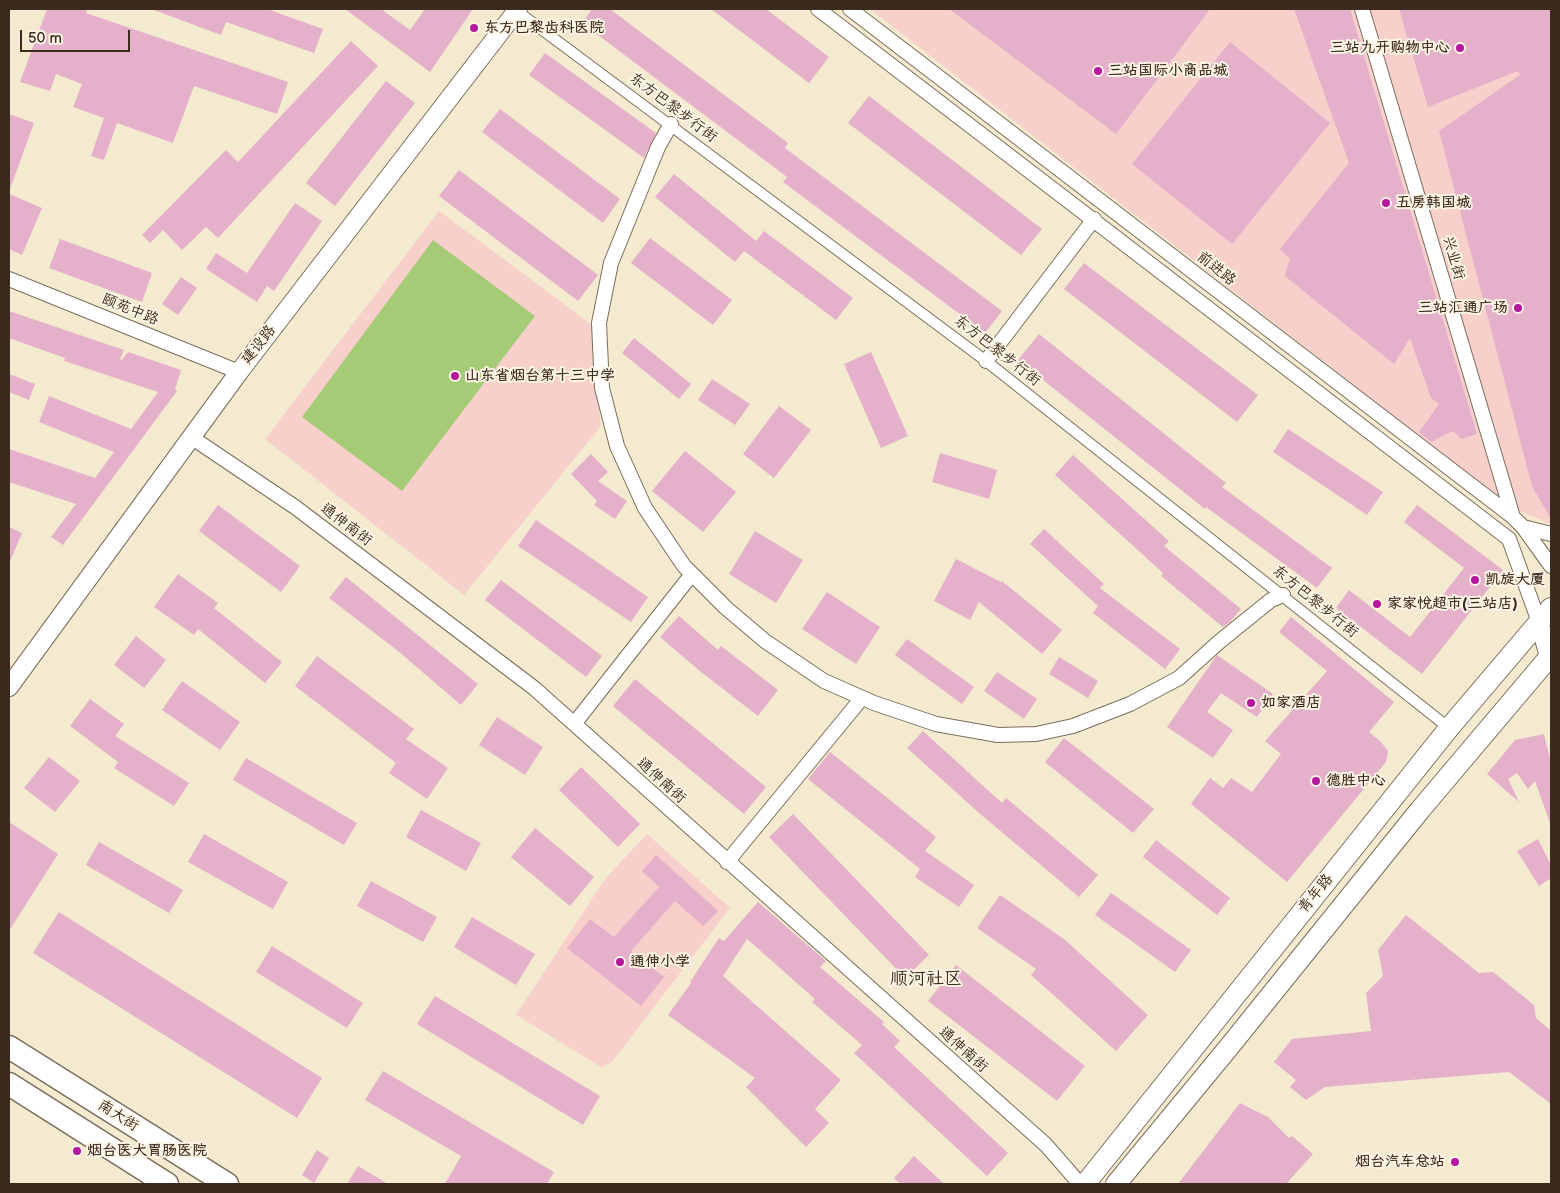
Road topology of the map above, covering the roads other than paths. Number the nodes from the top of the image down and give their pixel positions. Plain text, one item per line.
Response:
1 (818, 9) edge
2 (850, 9) edge
3 (1362, 9) edge
4 (517, 10) edge
5 (670, 124) junction
6 (1094, 219) junction
7 (9, 279) edge
8 (986, 361) junction
9 (238, 372) junction
10 (191, 437) junction
11 (1512, 517) junction
12 (1523, 527) junction
13 (1551, 534) edge
14 (1551, 566) edge
15 (692, 574) junction
16 (1282, 595) junction
17 (1545, 615) edge
18 (1551, 658) edge
19 (9, 687) edge
20 (862, 698) junction
21 (574, 724) junction
22 (1449, 728) junction
23 (727, 862) junction
24 (9, 1047) edge
25 (9, 1084) edge
26 (167, 1184) edge
27 (227, 1184) edge
28 (1080, 1184) edge
29 (1085, 1184) edge
30 (1116, 1184) edge

1 - 6 street
2 - 11 street, 前进路
3 - 11 street, 兴业街
4 - 5 street, 东方巴黎步行街
4 - 9 street, 建设路
5 - 8 street, 东方巴黎步行街
5 - 15 street
6 - 8 street
6 - 17 street
7 - 9 street, 颐苑中路
8 - 16 street, 东方巴黎步行街
9 - 10 street, 建设路
10 - 19 street, 建设路
10 - 21 street, 通伸南街
11 - 12 street, 前进路
12 - 13 street
12 - 14 street, 前进路
15 - 20 street
15 - 21 street
16 - 20 street
16 - 22 street, 东方巴黎步行街
17 - 18 street
17 - 22 main road, 青年路
18 - 30 main road, 青年路
20 - 23 street
21 - 23 street, 通伸南街
22 - 29 main road, 青年路
23 - 28 street, 通伸南街
24 - 27 main road, 南大街
25 - 26 main road, 南大街

